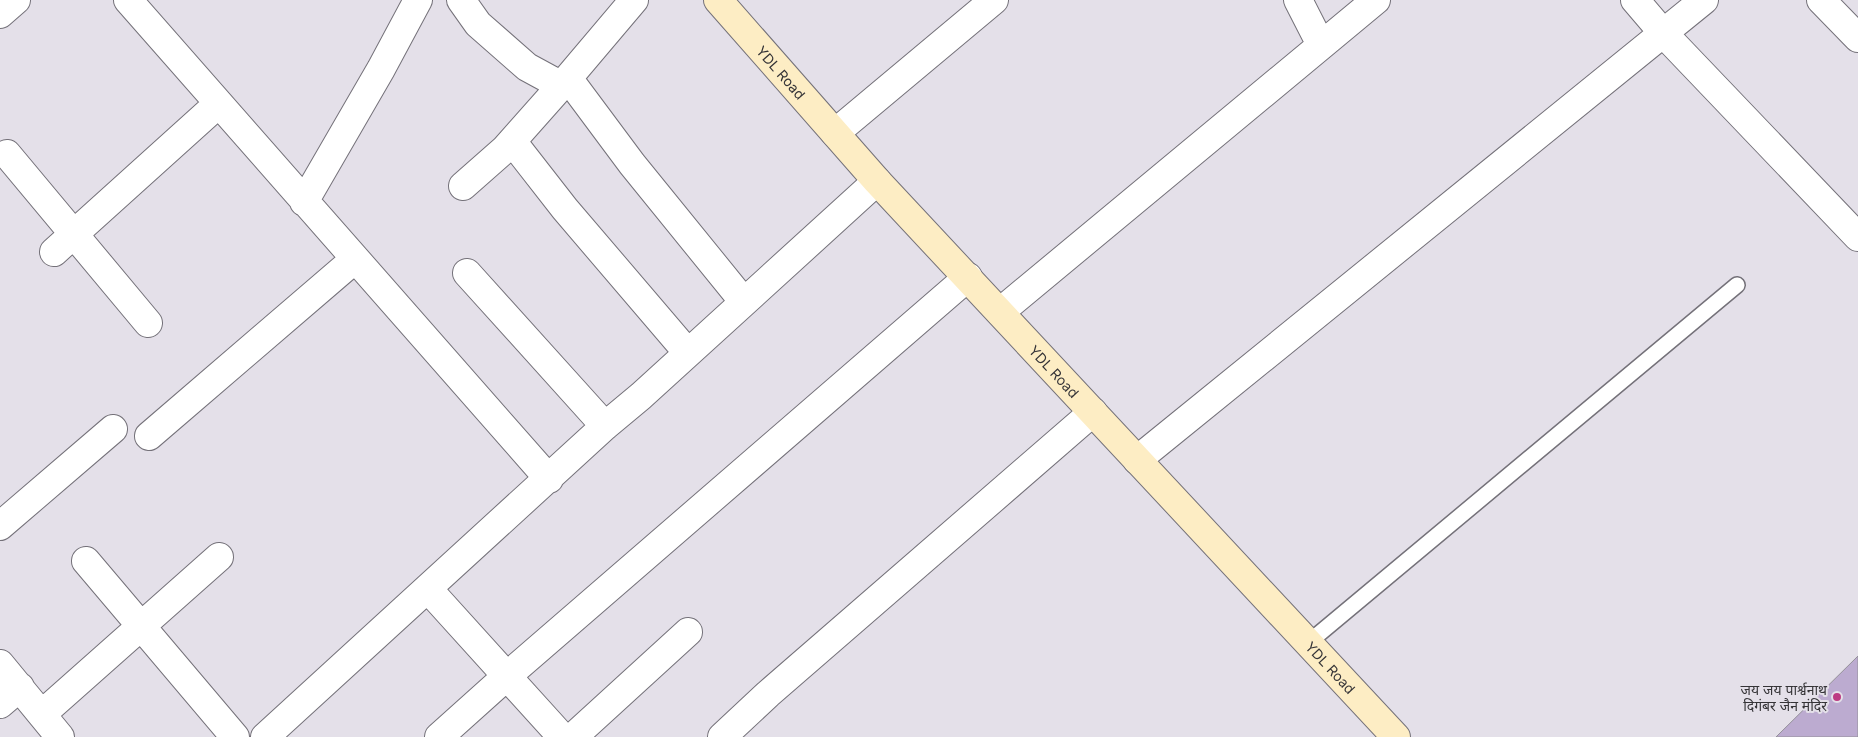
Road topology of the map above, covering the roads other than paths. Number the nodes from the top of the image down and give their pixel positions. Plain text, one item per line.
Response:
1 (16, 0) edge
2 (128, 0) edge
3 (418, 0) edge
4 (461, 0) edge
5 (634, 0) edge
6 (718, 0) edge
7 (994, 0) edge
8 (1298, 0) edge
9 (1376, 0) edge
10 (1634, 0) edge
11 (1704, 0) edge
12 (1821, 0) edge
13 (0, 14) edge
14 (1664, 34) junction
15 (1858, 38) edge
16 (1321, 45) junction
17 (565, 82) junction
18 (218, 104) junction
19 (835, 133) junction
20 (512, 141) junction
21 (7, 154) dead end
22 (877, 181) junction
23 (463, 186) dead end
24 (304, 202) junction
25 (74, 234) junction
26 (1858, 237) edge
27 (54, 252) dead end
28 (355, 260) junction
29 (467, 273) dead end
30 (968, 277) junction
31 (1737, 285) dead end
32 (744, 302) junction
33 (1000, 312) junction
34 (148, 323) dead end
35 (688, 353) junction
36 (1093, 412) junction
37 (605, 426) junction
38 (113, 429) dead end
39 (150, 436) dead end
40 (1137, 460) junction
41 (549, 479) junction
42 (0, 526) edge
43 (219, 557) dead end
44 (86, 561) dead end
45 (428, 589) junction
46 (142, 625) junction
47 (688, 632) dead end
48 (1308, 642) junction
49 (0, 664) edge
50 (507, 676) junction
51 (10, 696) edge
52 (42, 714) junction
53 (60, 737) edge
54 (234, 737) edge
55 (265, 737) edge
56 (439, 737) edge
57 (562, 737) edge
58 (573, 737) edge
59 (722, 737) edge
60 (1396, 737) edge

1 - 13 street
2 - 18 street
3 - 24 street
4 - 17 street
5 - 17 street
6 - 19 street, YDL Road
7 - 19 street
8 - 16 street
9 - 16 street
10 - 14 street
11 - 14 street
12 - 15 street
14 - 26 street
14 - 40 street
16 - 33 street
17 - 20 street
17 - 32 street
18 - 24 street
18 - 25 street
19 - 22 street, YDL Road
20 - 23 street
20 - 35 street
21 - 25 street
22 - 30 street, YDL Road
22 - 32 street
24 - 28 street
25 - 27 street
25 - 34 street
28 - 39 street
28 - 41 street
29 - 37 street
30 - 33 street, YDL Road
30 - 50 street
31 - 48 lane
32 - 35 street
33 - 36 street, YDL Road
35 - 37 street
36 - 40 street, YDL Road
36 - 59 street
37 - 41 street
38 - 42 street
40 - 48 street, YDL Road
41 - 45 street
43 - 46 street
44 - 46 street
45 - 50 street
45 - 55 street
46 - 52 street
46 - 54 street
47 - 58 street
48 - 60 street, YDL Road
49 - 51 street
50 - 56 street
50 - 57 street
51 - 52 street
52 - 53 street

